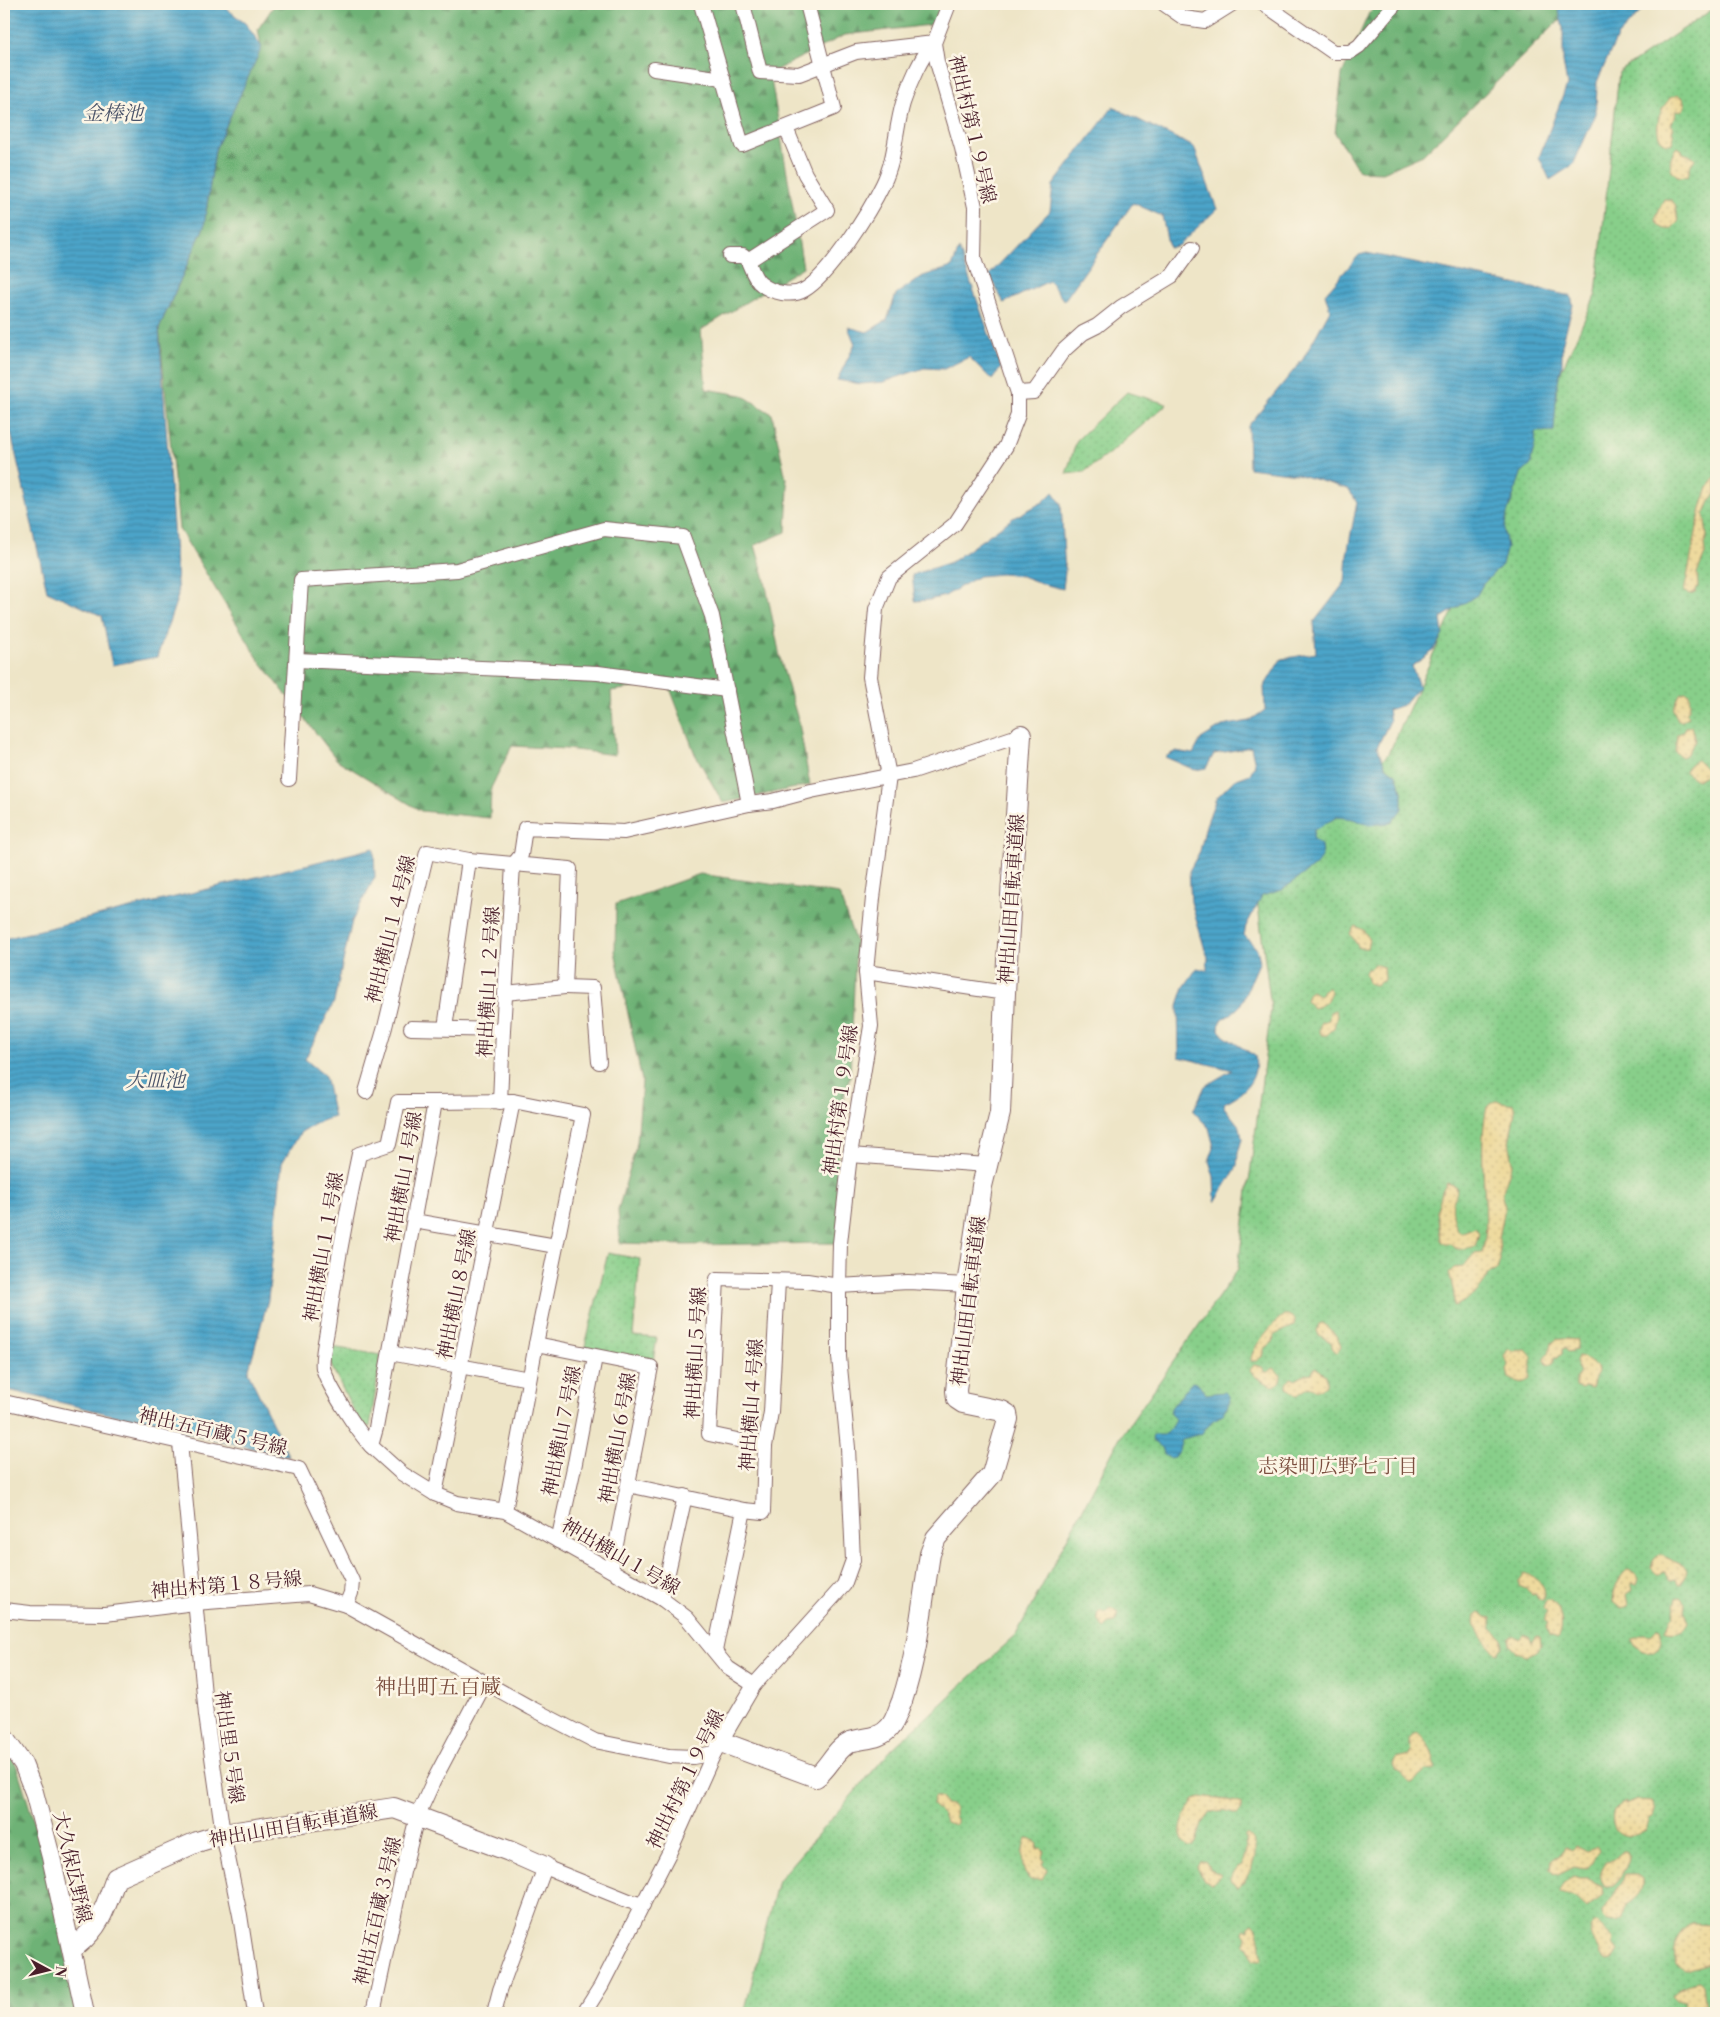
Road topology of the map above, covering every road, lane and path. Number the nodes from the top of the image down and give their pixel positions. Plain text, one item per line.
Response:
1 (701, 4) edge
2 (743, 4) edge
3 (807, 4) edge
4 (949, 4) edge
5 (1164, 4) edge
6 (1232, 4) edge
7 (1264, 4) edge
8 (1395, 4) edge
9 (934, 43) junction
10 (823, 64) junction
11 (654, 69) dead end
12 (723, 79) junction
13 (786, 128) junction
14 (1192, 248) dead end
15 (730, 256) dead end
16 (748, 261) junction
17 (1018, 393) junction
18 (297, 660) junction
19 (728, 690) junction
20 (1022, 735) joint
21 (889, 776) junction
22 (288, 779) dead end
23 (749, 804) junction
24 (469, 860) junction
25 (513, 865) junction
26 (866, 972) junction
27 (565, 987) junction
28 (505, 993) junction
29 (1005, 993) junction
30 (411, 1028) dead end
31 (445, 1028) junction
32 (503, 1030) junction
33 (599, 1062) dead end
34 (366, 1092) dead end
35 (507, 1101) junction
36 (435, 1102) junction
37 (850, 1155) junction
38 (987, 1165) junction
39 (414, 1221) junction
40 (487, 1233) junction
41 (556, 1246) junction
42 (778, 1281) junction
43 (967, 1285) junction
44 (839, 1286) junction
45 (536, 1344) junction
46 (390, 1353) junction
47 (595, 1357) junction
48 (460, 1366) junction
49 (530, 1379) junction
50 (4, 1402) edge
51 (180, 1443) junction
52 (371, 1446) junction
53 (765, 1446) junction
54 (628, 1485) junction
55 (435, 1494) junction
56 (685, 1496) junction
57 (744, 1510) junction
58 (505, 1511) junction
59 (558, 1542) junction
60 (611, 1570) junction
61 (662, 1599) junction
62 (195, 1603) junction
63 (346, 1605) junction
64 (4, 1610) edge
65 (715, 1651) junction
66 (485, 1683) junction
67 (754, 1685) junction
68 (4, 1737) edge
69 (718, 1748) junction
70 (417, 1817) junction
71 (223, 1834) junction
72 (545, 1867) junction
73 (643, 1905) junction
74 (74, 1948) junction
75 (85, 2013) edge
76 (255, 2013) edge
77 (373, 2013) edge
78 (494, 2013) edge
79 (584, 2013) edge

1 - 12 street
2 - 10 street
3 - 10 street
4 - 9 street, 神出村第１９号線
5 - 6 street
7 - 8 street
9 - 10 street
9 - 16 street
9 - 17 street, 神出村第１９号線
10 - 13 street
11 - 12 street
12 - 13 street
13 - 16 street
14 - 17 street
15 - 16 street
17 - 21 street, 神出村第１９号線
18 - 19 street
18 - 19 street
18 - 22 street
19 - 23 street
20 - 21 street
20 - 29 main road, 神出山田自転車道線
21 - 23 street
21 - 26 street, 神出村第１９号線
23 - 25 street
24 - 25 street, 神出横山１４号線
24 - 31 street
24 - 34 street, 神出横山１４号線
25 - 27 street, 神出横山１４号線
25 - 28 street, 神出横山１２号線
26 - 29 street
26 - 37 street, 神出村第１９号線
27 - 28 street
27 - 33 street
28 - 32 street, 神出横山１２号線
29 - 38 main road, 神出山田自転車道線
30 - 31 street
31 - 32 street
32 - 35 street, 神出横山１２号線
35 - 36 street, 神出横山１号線
35 - 40 street, 神出横山８号線
35 - 41 street, 神出横山１号線
36 - 39 street, 神出横山１号線
36 - 52 street, 神出横山１１号線
37 - 38 street
37 - 44 street, 神出村第１９号線
38 - 43 main road, 神出山田自転車道線
39 - 40 street
39 - 46 street, 神出横山１号線
40 - 41 street
40 - 48 street, 神出横山８号線
41 - 45 street, 神出横山１号線
42 - 44 street, 神出横山５号線
42 - 53 street, 神出横山４号線
42 - 53 street, 神出横山５号線
43 - 44 street, 神出横山５号線
43 - 69 main road, 神出山田自転車道線
44 - 67 street, 神出村第１９号線
45 - 47 street, 神出横山６号線
45 - 49 street, 神出横山１号線
46 - 48 street
46 - 52 street, 神出横山１号線
47 - 54 street, 神出横山６号線
47 - 59 street, 神出横山７号線
48 - 49 street
48 - 55 street, 神出横山８号線
49 - 58 street, 神出横山１号線
50 - 51 street, 神出五百蔵５号線
51 - 62 street, 神出里５号線
51 - 63 street, 神出五百蔵５号線
52 - 55 street, 神出横山１号線
53 - 57 street, 神出横山４号線
54 - 56 street
54 - 60 street, 神出横山６号線
55 - 58 street, 神出横山１号線
56 - 57 street
56 - 61 street
57 - 65 street
58 - 59 street, 神出横山１号線
59 - 60 street, 神出横山１号線
60 - 61 street, 神出横山１号線
61 - 65 street, 神出横山１号線
62 - 63 street, 神出村第１８号線
62 - 64 street, 神出村第１８号線
62 - 71 street, 神出里５号線
63 - 66 street, 神出村第１８号線
65 - 67 street, 神出横山１号線
66 - 69 street, 神出村第１８号線
66 - 70 street, 神出五百蔵３号線
67 - 69 street, 神出村第１９号線
68 - 74 street, 大久保広野線
69 - 73 street, 神出村第１９号線
70 - 71 main road, 神出山田自転車道線
70 - 72 main road, 神出山田自転車道線
70 - 77 street, 神出五百蔵３号線
71 - 74 main road, 神出山田自転車道線
71 - 76 street, 神出里５号線
72 - 73 street
72 - 78 street
73 - 79 street, 神出村第１９号線
74 - 75 street, 大久保広野線

